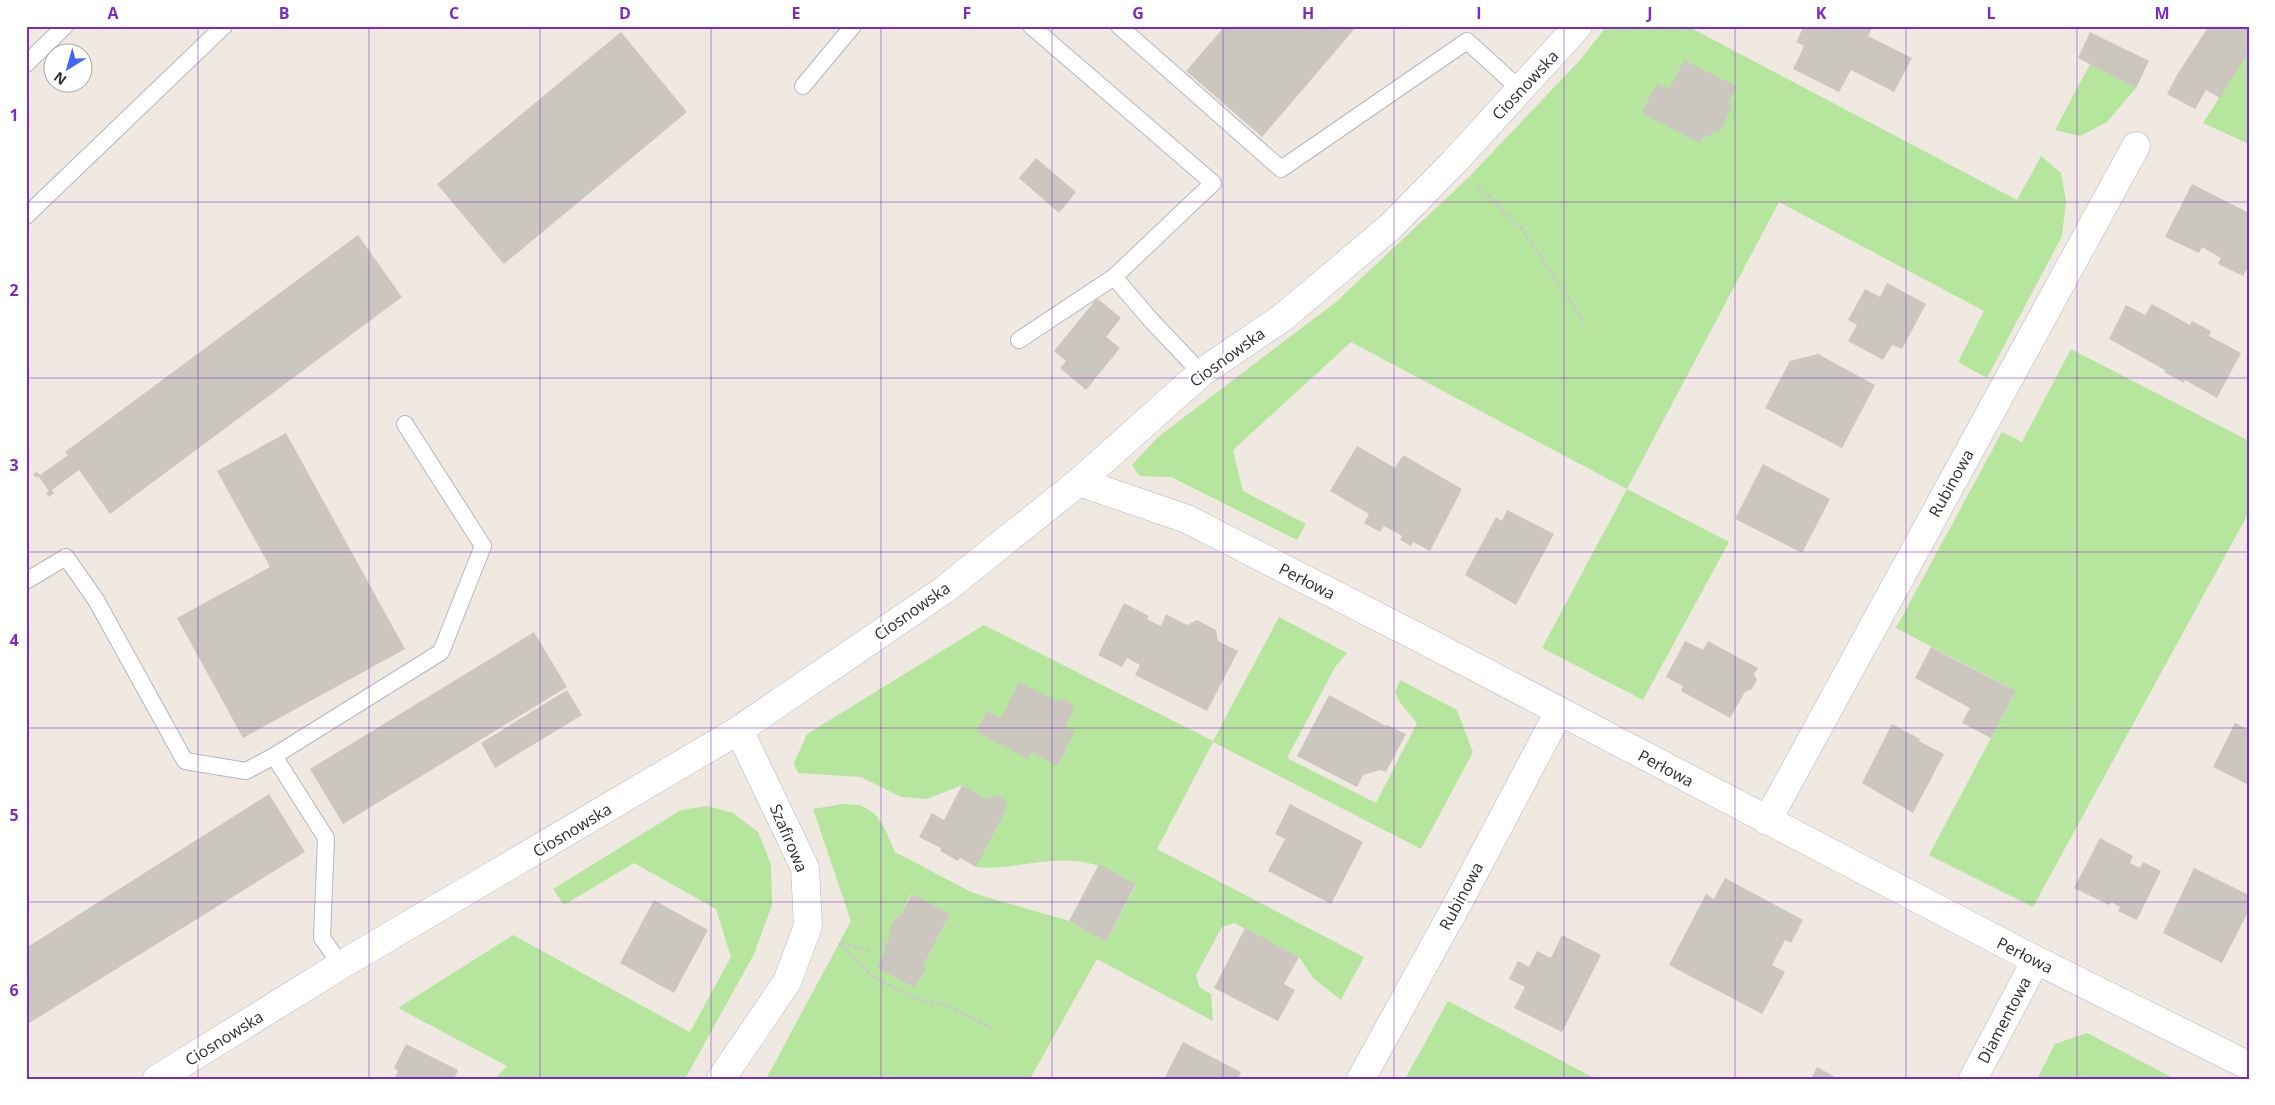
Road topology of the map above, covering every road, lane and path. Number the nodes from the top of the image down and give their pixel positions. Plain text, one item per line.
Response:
1 (65, 26) edge
2 (224, 26) edge
3 (854, 26) edge
4 (1031, 26) edge
5 (1119, 26) edge
6 (1578, 26) edge
7 (26, 64) edge
8 (803, 86) dead end
9 (1521, 90) junction
10 (2136, 146) dead end
11 (1454, 162) junction
12 (26, 216) edge
13 (1114, 277) junction
14 (1585, 323) dead end
15 (1019, 340) dead end
16 (1201, 373) junction
17 (405, 424) dead end
18 (1079, 482) junction
19 (26, 581) edge
20 (1559, 712) junction
21 (739, 730) junction
22 (274, 756) junction
23 (1768, 821) junction
24 (839, 943) dead end
25 (2036, 960) junction
26 (342, 965) junction
27 (994, 1029) dead end
28 (2248, 1064) edge
29 (157, 1079) edge
30 (721, 1079) edge
31 (1361, 1079) edge
32 (1973, 1079) edge

1 - 7 lane
2 - 12 lane
3 - 8 lane
4 - 13 lane
5 - 9 lane
6 - 9 street, Ciosnowska
9 - 11 street, Ciosnowska
10 - 23 street, Rubinowa
11 - 14 path
11 - 16 street, Ciosnowska
13 - 15 lane
13 - 16 lane
16 - 18 street, Ciosnowska
17 - 22 lane
18 - 20 street, Perłowa
18 - 21 street, Ciosnowska
19 - 22 lane
20 - 23 street, Perłowa
20 - 31 street, Rubinowa
21 - 26 street, Ciosnowska
21 - 30 street, Szafirowa
22 - 26 lane
23 - 25 street, Perłowa
24 - 27 path
25 - 28 street, Perłowa
25 - 32 street, Diamentowa
26 - 29 street, Ciosnowska

